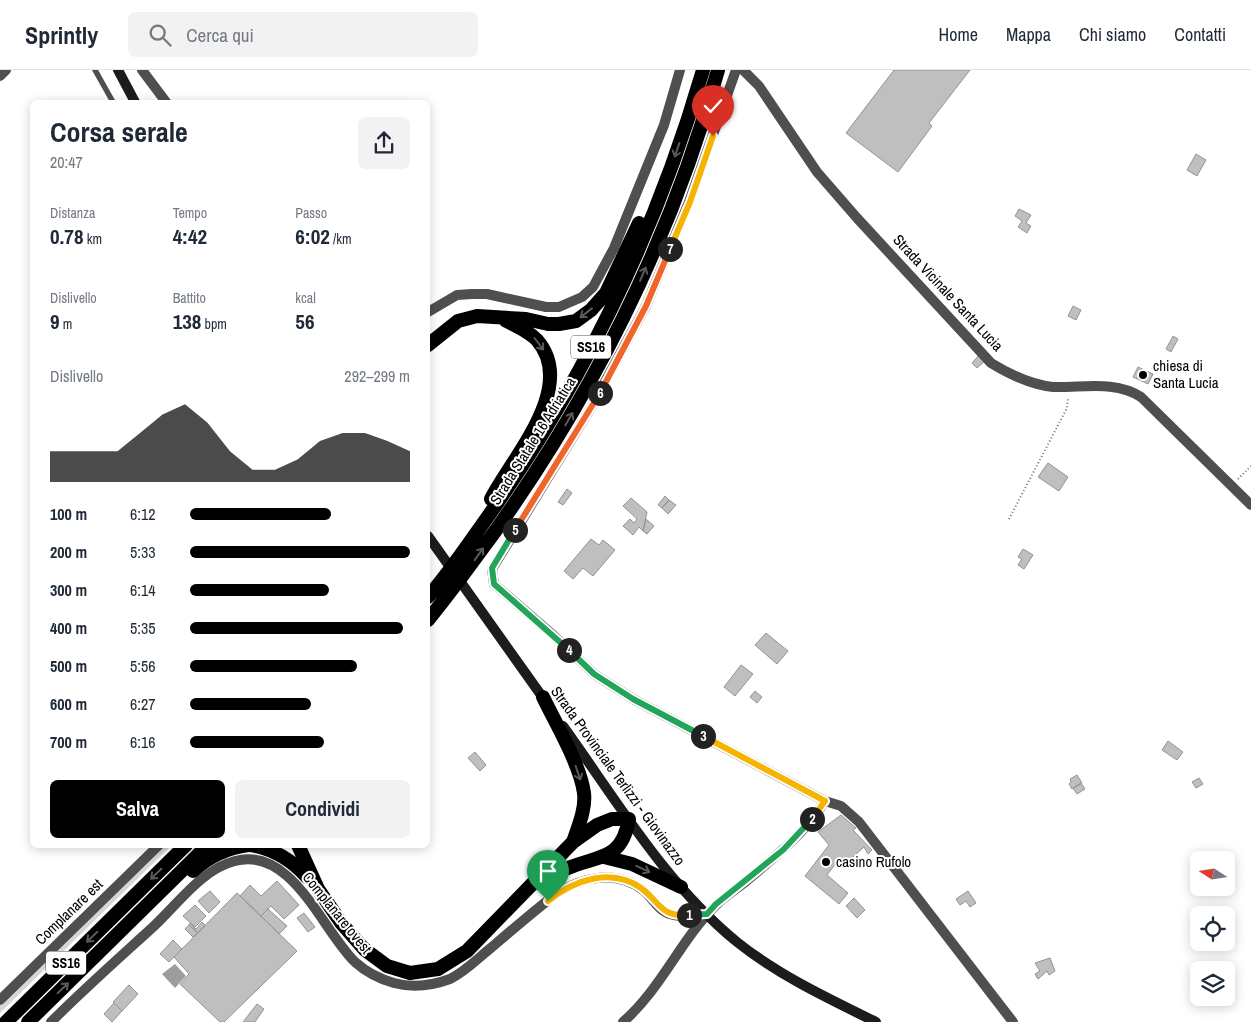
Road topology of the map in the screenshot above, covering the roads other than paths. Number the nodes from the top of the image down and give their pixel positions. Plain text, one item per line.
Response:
1 (6, 70) edge
2 (95, 70) edge
3 (118, 70) edge
4 (142, 70) edge
5 (680, 70) edge
6 (703, 70) edge
7 (718, 70) edge
8 (736, 70) edge
9 (742, 70) edge
10 (0, 76) edge
11 (112, 100) edge
12 (133, 100) edge
13 (164, 100) edge
14 (665, 183) junction
15 (430, 311) edge
16 (500, 317) junction
17 (430, 343) edge
18 (1251, 505) edge
19 (430, 539) edge
20 (466, 548) junction
21 (430, 594) edge
22 (430, 618) edge
23 (542, 697) junction
24 (825, 801) junction
25 (629, 819) junction
26 (573, 842) junction
27 (156, 848) edge
28 (183, 848) edge
29 (205, 848) edge
30 (231, 848) edge
31 (267, 848) edge
32 (299, 848) edge
33 (604, 857) junction
34 (536, 882) junction
35 (681, 887) junction
36 (318, 889) junction
37 (707, 914) junction
38 (104, 948) junction
39 (0, 1000) edge
40 (6, 1022) edge
41 (28, 1022) edge
42 (51, 1022) edge
43 (623, 1022) edge
44 (876, 1022) edge
45 (1013, 1022) edge

1 - 10 street
2 - 11 lane
3 - 12 main road
4 - 13 street
5 - 15 street
6 -> 14 highway, Strada Statale 16 Adriatica / SS16
22 -> 7 highway, Strada Statale 16 Adriatica / SS16
8 - 24 street
9 - 18 street, Strada Vicinale Santa Lucia
14 -> 16 highway
14 - 20 highway, Strada Statale 16 Adriatica / SS16
16 - 17 highway
16 -> 20 highway
19 - 23 main road, Strada Provinciale Terlizzi - Giovinazzo
20 - 21 highway, Strada Statale 16 Adriatica / SS16
23 - 25 main road, Strada Provinciale Terlizzi - Giovinazzo
23 -> 26 highway
24 - 37 street
24 - 45 street
25 - 26 highway
25 - 33 highway
25 - 35 main road, Strada Provinciale Terlizzi - Giovinazzo
26 - 34 highway
27 - 39 street, Complanare est
28 -> 40 highway, SS16
29 - 38 highway, SS16
30 - 38 highway
31 - 36 highway
32 - 36 highway
33 - 34 highway
33 -> 35 highway
34 - 36 highway
35 - 37 main road, Strada Provinciale Terlizzi - Giovinazzo
37 - 42 street, Complanare ovest
37 - 43 street
37 - 44 main road, Strada Provinciale Terlizzi - Giovinazzo
41 -> 38 highway, SS16

